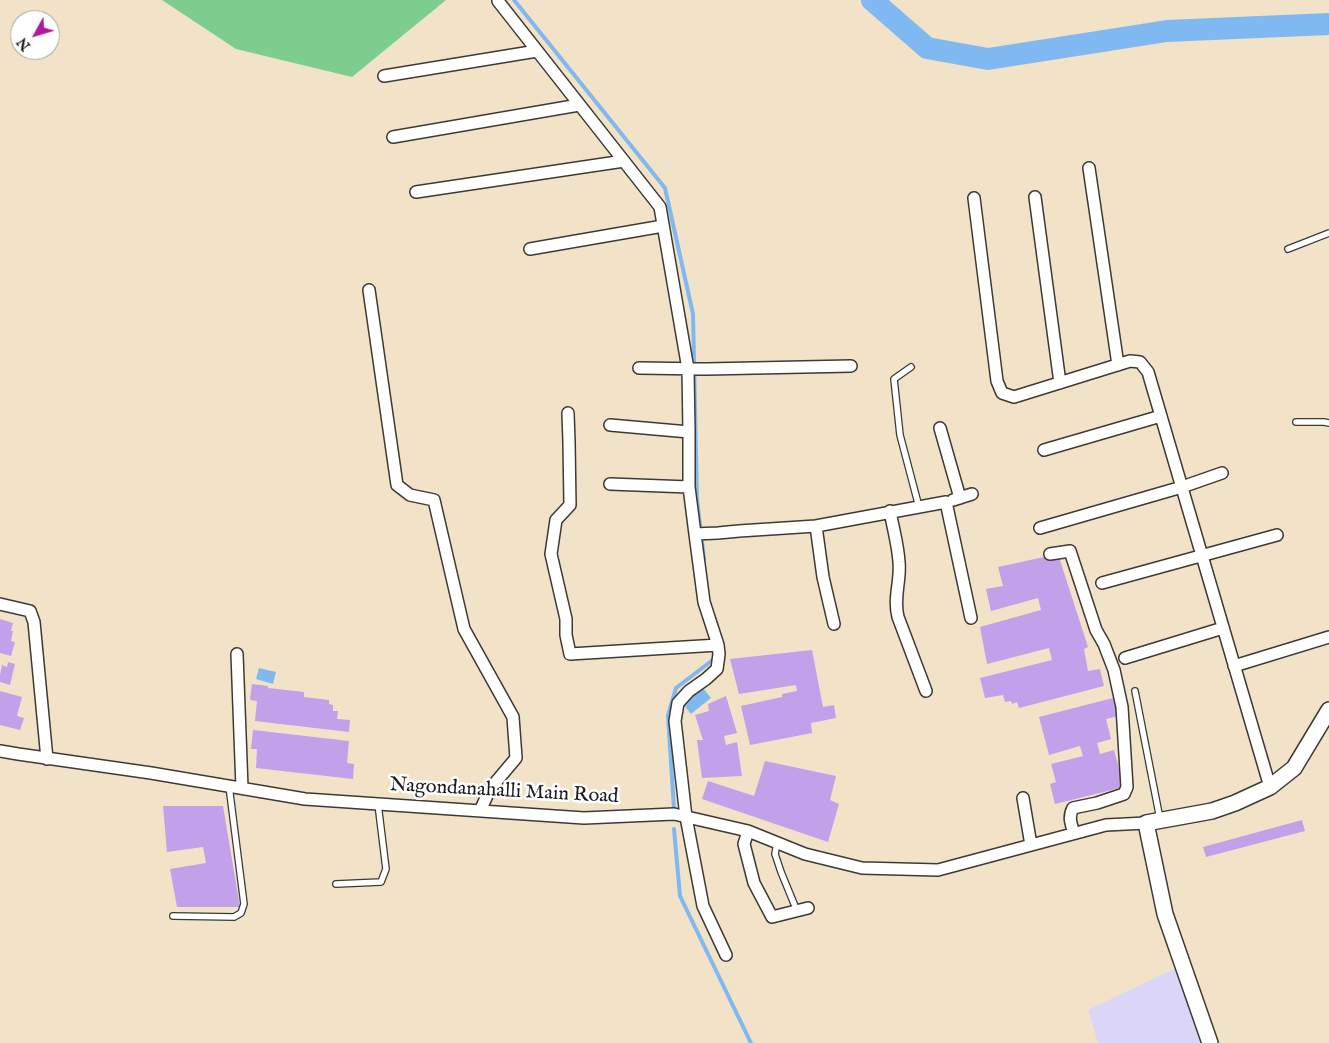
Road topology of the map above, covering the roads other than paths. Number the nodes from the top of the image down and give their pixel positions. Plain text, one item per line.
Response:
1 (498, 1) edge
2 (537, 51) junction
3 (384, 76) dead end
4 (580, 105) junction
5 (393, 137) dead end
6 (624, 161) junction
7 (1089, 168) dead end
8 (416, 192) dead end
9 (1035, 197) dead end
10 (974, 198) dead end
11 (663, 226) junction
12 (1329, 233) edge
13 (530, 249) dead end
14 (1288, 249) dead end
15 (369, 290) dead end
16 (1118, 365) junction
17 (851, 366) dead end
18 (911, 367) dead end
19 (639, 368) dead end
20 (688, 369) junction
21 (1060, 382) junction
22 (568, 413) dead end
23 (1161, 416) junction
24 (1296, 422) dead end
25 (1329, 423) edge
26 (610, 425) dead end
27 (940, 428) dead end
28 (690, 432) junction
29 (1044, 450) dead end
30 (1222, 473) dead end
31 (610, 484) dead end
32 (689, 487) junction
33 (1182, 487) junction
34 (972, 494) dead end
35 (960, 498) junction
36 (946, 502) junction
37 (919, 507) junction
38 (890, 512) junction
39 (816, 526) junction
40 (1040, 528) dead end
41 (694, 534) junction
42 (1277, 535) dead end
43 (1050, 554) dead end
44 (1202, 556) junction
45 (1102, 583) dead end
46 (0, 604) edge
47 (971, 618) dead end
48 (834, 624) dead end
49 (1223, 628) junction
50 (1329, 637) edge
51 (718, 645) junction
52 (236, 654) dead end
53 (1125, 658) dead end
54 (1234, 666) junction
55 (926, 691) dead end
56 (1135, 691) dead end
57 (1329, 710) edge
58 (0, 751) edge
59 (47, 759) junction
60 (229, 786) junction
61 (1270, 786) junction
62 (242, 788) junction
63 (1023, 798) dead end
64 (378, 804) junction
65 (480, 811) junction
66 (686, 817) junction
67 (1153, 822) junction
68 (748, 831) junction
69 (1074, 833) junction
70 (777, 843) junction
71 (1031, 845) junction
72 (336, 884) dead end
73 (802, 910) joint
74 (173, 916) dead end
75 (726, 955) dead end
76 (1210, 1043) edge

1 - 2 street
2 - 3 street
2 - 4 street
4 - 5 street
4 - 6 street
6 - 8 street
6 - 11 street
7 - 16 street
9 - 21 street
10 - 21 street
11 - 13 street
11 - 20 street
12 - 14 lane
15 - 65 street
16 - 21 street
16 - 23 street
17 - 20 street
18 - 37 lane
19 - 20 street
20 - 28 street
22 - 51 street
23 - 29 street
23 - 33 street
24 - 25 lane
26 - 28 street
27 - 35 street
28 - 32 street
30 - 33 street
31 - 32 street
32 - 41 street
33 - 40 street
33 - 44 street
34 - 35 street
35 - 36 street
36 - 37 street
36 - 47 street
37 - 38 street
38 - 39 street
38 - 55 street
39 - 41 street
39 - 48 street
41 - 51 street
42 - 44 street
43 - 69 street
44 - 45 street
44 - 49 street
46 - 59 street
49 - 53 street
49 - 54 street
50 - 54 street
51 - 66 street
52 - 62 street
54 - 61 street
56 - 67 lane
57 - 61 street
58 - 59 street, Nagondanahalli Main Road
59 - 60 street, Nagondanahalli Main Road
60 - 62 street, Nagondanahalli Main Road
60 - 74 lane
61 - 67 street
62 - 64 street, Nagondanahalli Main Road
63 - 71 street
64 - 65 street, Nagondanahalli Main Road
64 - 72 lane
65 - 66 street, Nagondanahalli Main Road
66 - 68 street, Nagondanahalli Main Road
66 - 75 street
67 - 69 street, Nagondanahalli Main Road
67 - 76 street
68 - 70 street, Nagondanahalli Main Road
68 - 73 street
69 - 71 street, Nagondanahalli Main Road
70 - 71 street, Nagondanahalli Main Road
70 - 73 lane

